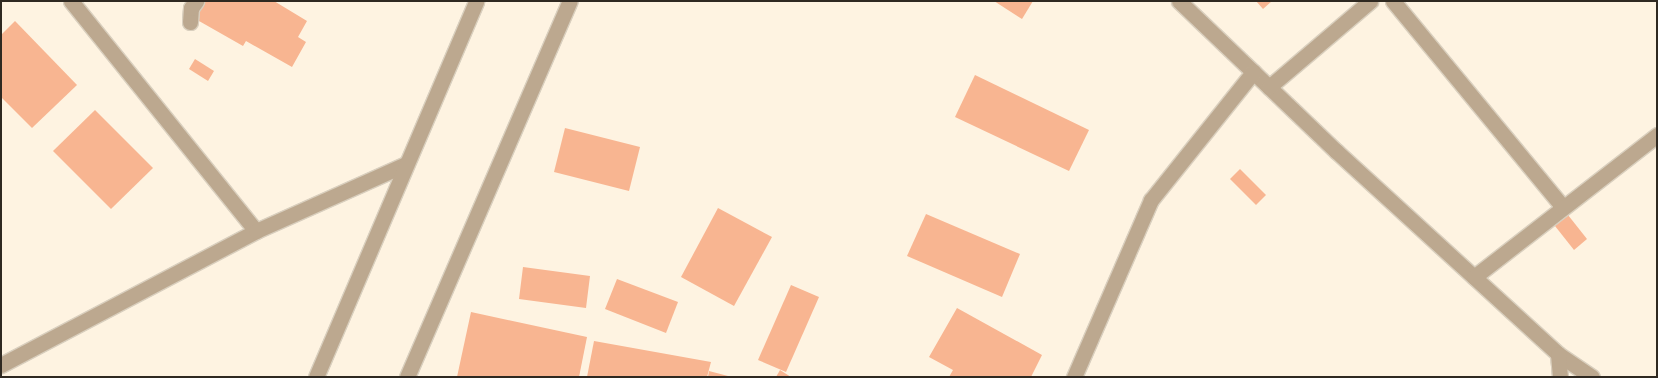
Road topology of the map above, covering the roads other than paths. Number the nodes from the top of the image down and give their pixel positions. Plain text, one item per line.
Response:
1 (72, 1) edge
2 (196, 1) edge
3 (476, 1) edge
4 (570, 1) edge
5 (1179, 1) edge
6 (1370, 1) edge
7 (1393, 1) edge
8 (190, 22) dead end
9 (1253, 72) junction
10 (1269, 88) junction
11 (1657, 135) edge
12 (406, 164) junction
13 (1563, 207) junction
14 (256, 231) junction
15 (1474, 277) junction
16 (1558, 354) junction
17 (1, 365) edge
18 (316, 377) edge
19 (407, 377) edge
20 (1074, 377) edge
21 (1560, 377) edge
22 (1592, 377) edge

1 - 14 street
2 - 8 street
3 - 12 street
4 - 19 street
5 - 9 street
6 - 10 street
7 - 13 street
9 - 10 street
9 - 20 street
10 - 15 street
11 - 13 street
12 - 14 street
12 - 18 street
13 - 15 street
14 - 17 street
15 - 16 street
16 - 21 street
16 - 22 street

